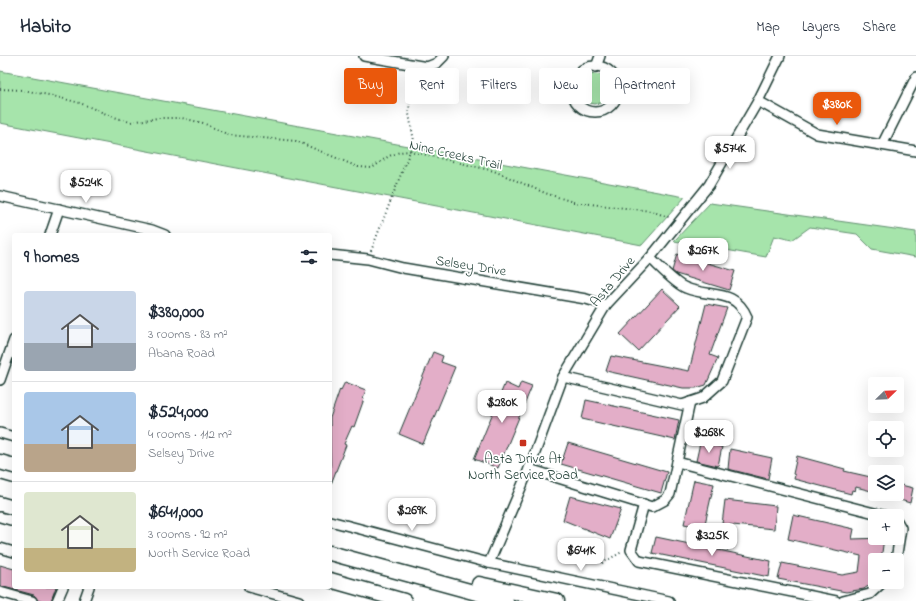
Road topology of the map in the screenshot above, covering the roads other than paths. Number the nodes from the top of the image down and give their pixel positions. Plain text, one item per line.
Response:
1 (364, 56) edge
2 (444, 56) edge
3 (600, 56) edge
4 (780, 56) edge
5 (596, 67) junction
6 (916, 77) edge
7 (758, 101) junction
8 (882, 145) junction
9 (916, 151) edge
10 (0, 196) edge
11 (59, 209) junction
12 (51, 233) edge
13 (160, 233) edge
14 (332, 255) edge
15 (650, 258) junction
16 (606, 305) junction
17 (12, 346) edge
18 (564, 377) junction
19 (0, 380) edge
20 (690, 402) junction
21 (0, 433) edge
22 (12, 436) edge
23 (0, 462) edge
24 (677, 462) junction
25 (12, 465) edge
26 (529, 469) junction
27 (0, 488) edge
28 (12, 491) edge
29 (644, 504) junction
30 (868, 511) edge
31 (0, 517) edge
32 (12, 520) edge
33 (332, 522) edge
34 (0, 548) edge
35 (12, 551) edge
36 (332, 554) edge
37 (489, 563) junction
38 (388, 569) junction
39 (332, 581) edge
40 (63, 589) edge
41 (88, 589) edge
42 (256, 589) edge
43 (875, 589) edge
44 (0, 592) edge
45 (32, 601) edge
46 (58, 601) edge
47 (84, 601) edge
48 (299, 601) edge
49 (404, 601) edge
50 (506, 601) edge
51 (557, 601) edge
52 (669, 601) edge
53 (836, 601) edge
54 (843, 601) edge

1 - 2 street
3 - 5 street
4 - 7 street, Asta Drive
5 - 5 street
6 - 8 street
7 - 8 street
7 - 15 street, Asta Drive
8 - 9 street
10 - 11 street
11 - 12 street
11 - 13 street
14 - 16 street, Selsey Drive
15 - 16 street, Asta Drive
15 - 20 street
16 - 18 street, Asta Drive
17 - 19 street
18 - 20 street
18 - 26 street, Asta Drive
20 - 24 street
21 - 22 street
23 - 25 highway
24 - 29 street
24 - 30 street
26 - 29 street
26 - 37 street, Asta Drive
27 - 28 highway
29 - 53 street
31 - 32 street
33 - 37 street
34 - 35 street
36 - 38 highway
37 - 52 street
38 - 50 highway
38 - 51 highway
39 - 49 highway
40 - 46 street
41 - 47 street
42 - 48 street
43 - 54 street
44 - 45 street

